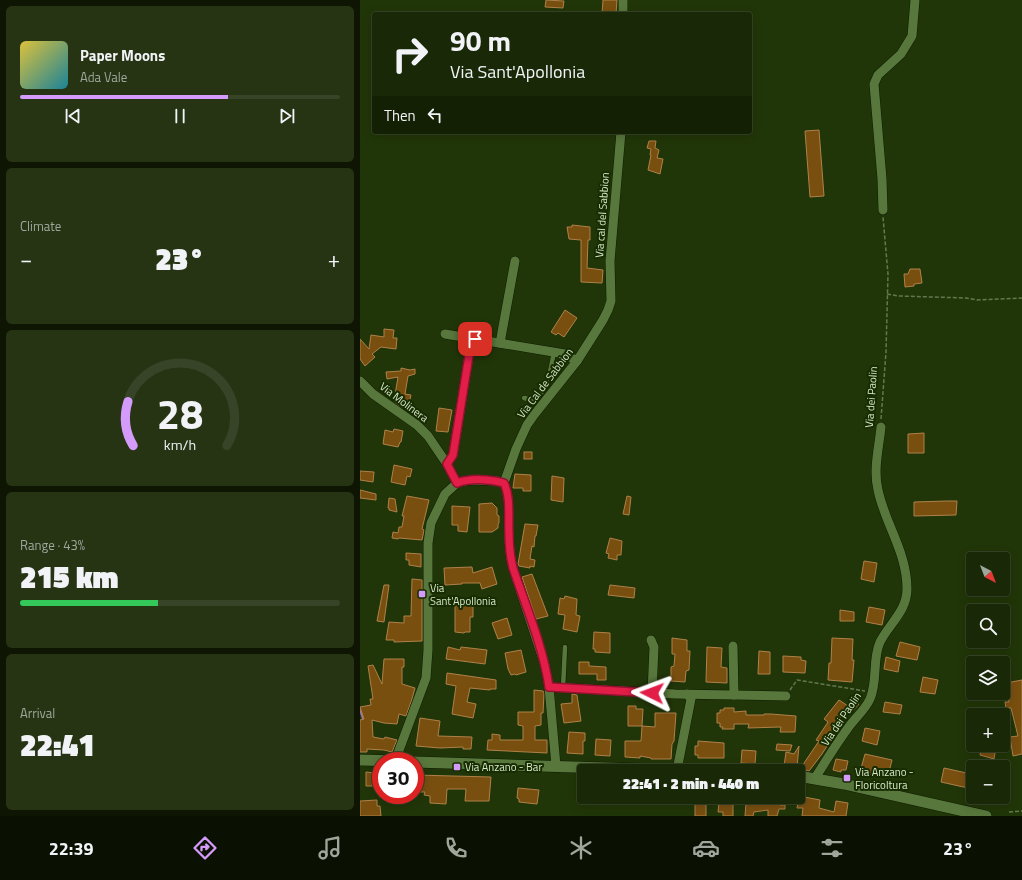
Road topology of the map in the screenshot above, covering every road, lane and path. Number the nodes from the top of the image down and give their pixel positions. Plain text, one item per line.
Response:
1 (623, 0) edge
2 (915, 0) edge
3 (623, 12) edge
4 (621, 134) edge
5 (883, 210) joint
6 (515, 261) dead end
7 (887, 294) junction
8 (1022, 298) edge
9 (611, 301) joint
10 (445, 334) dead end
11 (475, 339) junction
12 (500, 343) junction
13 (554, 352) junction
14 (577, 361) junction
15 (360, 381) edge
16 (524, 398) dead end
17 (881, 427) joint
18 (447, 464) junction
19 (457, 483) junction
20 (504, 483) junction
21 (651, 640) dead end
22 (733, 646) dead end
23 (565, 647) dead end
24 (549, 687) junction
25 (563, 688) junction
26 (652, 693) junction
27 (872, 693) junction
28 (687, 694) junction
29 (734, 695) junction
30 (786, 696) joint
31 (400, 752) edge
32 (360, 760) edge
33 (372, 760) edge
34 (424, 762) edge
35 (678, 764) edge
36 (556, 766) junction
37 (577, 767) edge
38 (805, 777) edge
39 (815, 778) junction
40 (1022, 811) edge
41 (1009, 812) dead end
42 (986, 816) edge

1 - 3 street
2 - 5 street
4 - 9 street, Via cal del Sabbion
5 - 7 path, Via dei Paolin
6 - 12 street
7 - 8 path
7 - 17 path, Via dei Paolin
9 - 14 street, Via Cal de Sabbion
10 - 11 street
11 - 12 street
11 - 18 street
12 - 13 street
13 - 14 street
13 - 16 lane
14 - 20 street, Via Cal de Sabbion
15 - 18 street, Via Molinera
17 - 27 street, Via dei Paolin
18 - 19 street, Via Molinera
19 - 20 street
19 - 31 street
20 - 24 street
21 - 26 street
22 - 29 street
23 - 25 lane
24 - 25 street
24 - 36 street
25 - 26 street
26 - 28 street
27 - 30 path
27 - 39 street, Via dei Paolin
28 - 29 street
28 - 35 street
29 - 30 street
32 - 33 main road
34 - 36 main road
36 - 37 main road
38 - 39 main road
39 - 42 main road
40 - 41 path

